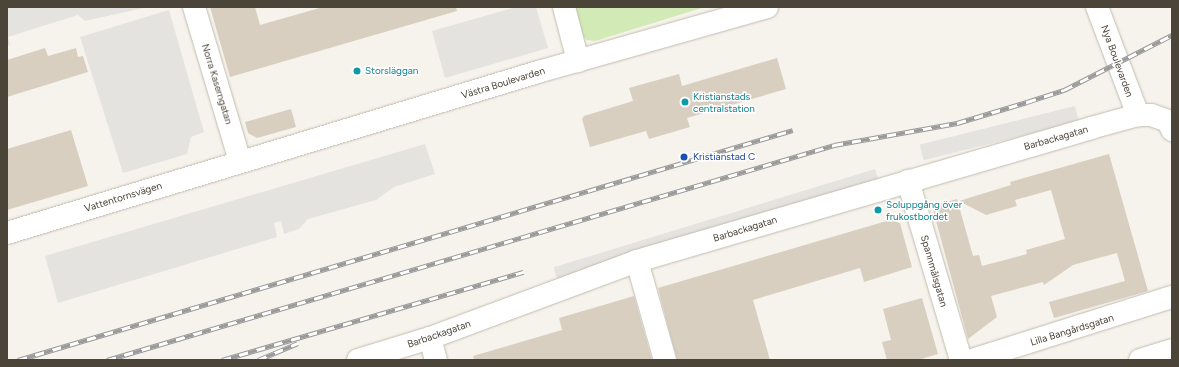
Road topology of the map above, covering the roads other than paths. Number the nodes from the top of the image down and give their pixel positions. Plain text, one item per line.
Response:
1 (194, 7) edge
2 (564, 7) edge
3 (767, 7) edge
4 (1097, 7) edge
5 (578, 61) junction
6 (1138, 116) junction
7 (1172, 130) edge
8 (240, 161) junction
9 (908, 181) junction
10 (7, 233) edge
11 (637, 261) junction
12 (1172, 297) edge
13 (430, 338) junction
14 (1172, 350) edge
15 (358, 360) edge
16 (436, 360) edge
17 (665, 360) edge
18 (961, 360) edge
19 (972, 360) edge
20 (1140, 360) edge

1 - 8 street, Norra Kaserngatan
2 - 5 street
3 - 5 street, Västra Boulevarden
4 - 6 street, Nya Boulevarden
5 - 8 street, Västra Boulevarden
6 - 7 street
6 - 9 street, Barbackagatan
8 - 10 street, Vattentornsvägen
9 - 11 street, Barbackagatan
9 - 18 street, Spannmålsgatan
11 - 13 street, Barbackagatan
11 - 17 street
12 - 19 street, Lilla Bangårdsgatan
13 - 15 street, Barbackagatan
13 - 16 street
14 - 20 street

